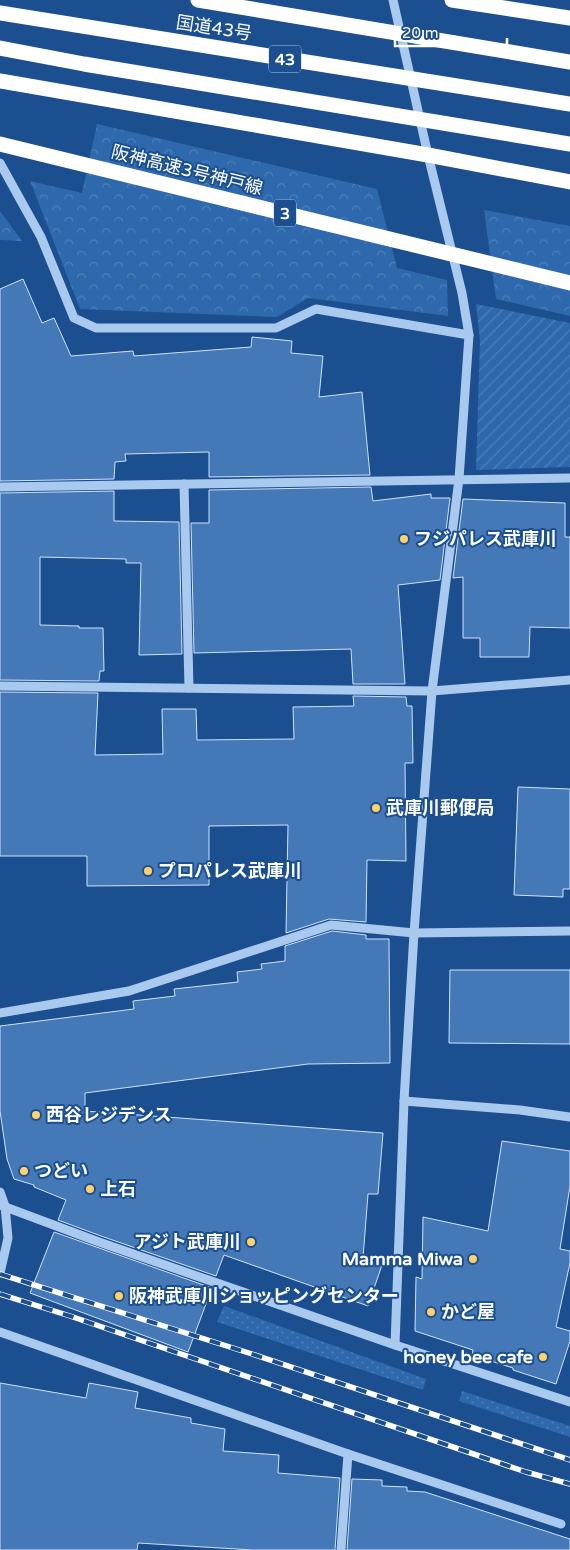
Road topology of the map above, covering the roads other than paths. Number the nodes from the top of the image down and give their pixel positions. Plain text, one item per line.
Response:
1 (198, 0) edge
2 (393, 0) edge
3 (452, 0) edge
4 (0, 13) edge
5 (570, 18) edge
6 (0, 48) edge
7 (570, 62) edge
8 (0, 81) edge
9 (570, 104) edge
10 (0, 138) edge
11 (0, 144) edge
12 (570, 144) edge
13 (428, 155) junction
14 (0, 163) edge
15 (570, 182) edge
16 (570, 276) edge
17 (570, 283) edge
18 (469, 335) junction
19 (570, 478) edge
20 (459, 480) junction
21 (184, 484) junction
22 (0, 487) edge
23 (570, 680) edge
24 (0, 686) edge
25 (189, 688) junction
26 (432, 691) junction
27 (570, 931) edge
28 (414, 933) junction
29 (0, 1013) edge
30 (404, 1101) junction
31 (570, 1117) edge
32 (0, 1192) edge
33 (2, 1206) edge
34 (0, 1273) edge
35 (0, 1332) edge
36 (395, 1345) junction
37 (570, 1402) edge
38 (348, 1454) junction
39 (561, 1524) dead end
40 (341, 1550) edge

1 - 7 highway, 国道43号, bridge
2 - 13 street
3 - 5 highway
4 - 9 highway, 国道43号 / 43, bridge
6 - 12 highway, bridge
8 - 13 highway
10 - 16 highway, 阪神高速3号神戸線 / 3
11 - 17 highway, 阪神高速3号神戸線 / 3, bridge
13 - 15 highway
13 - 18 street
14 - 18 street
18 - 20 street
19 - 20 street
20 - 21 street
20 - 26 street
21 - 22 street
21 - 25 street
23 - 26 street
24 - 25 street
25 - 26 street
26 - 28 street
27 - 28 street
28 - 29 street
28 - 30 street
30 - 31 street
30 - 36 street
32 - 33 street
33 - 34 street
33 - 36 street
35 - 38 street
36 - 37 street
38 - 39 street
38 - 40 street

